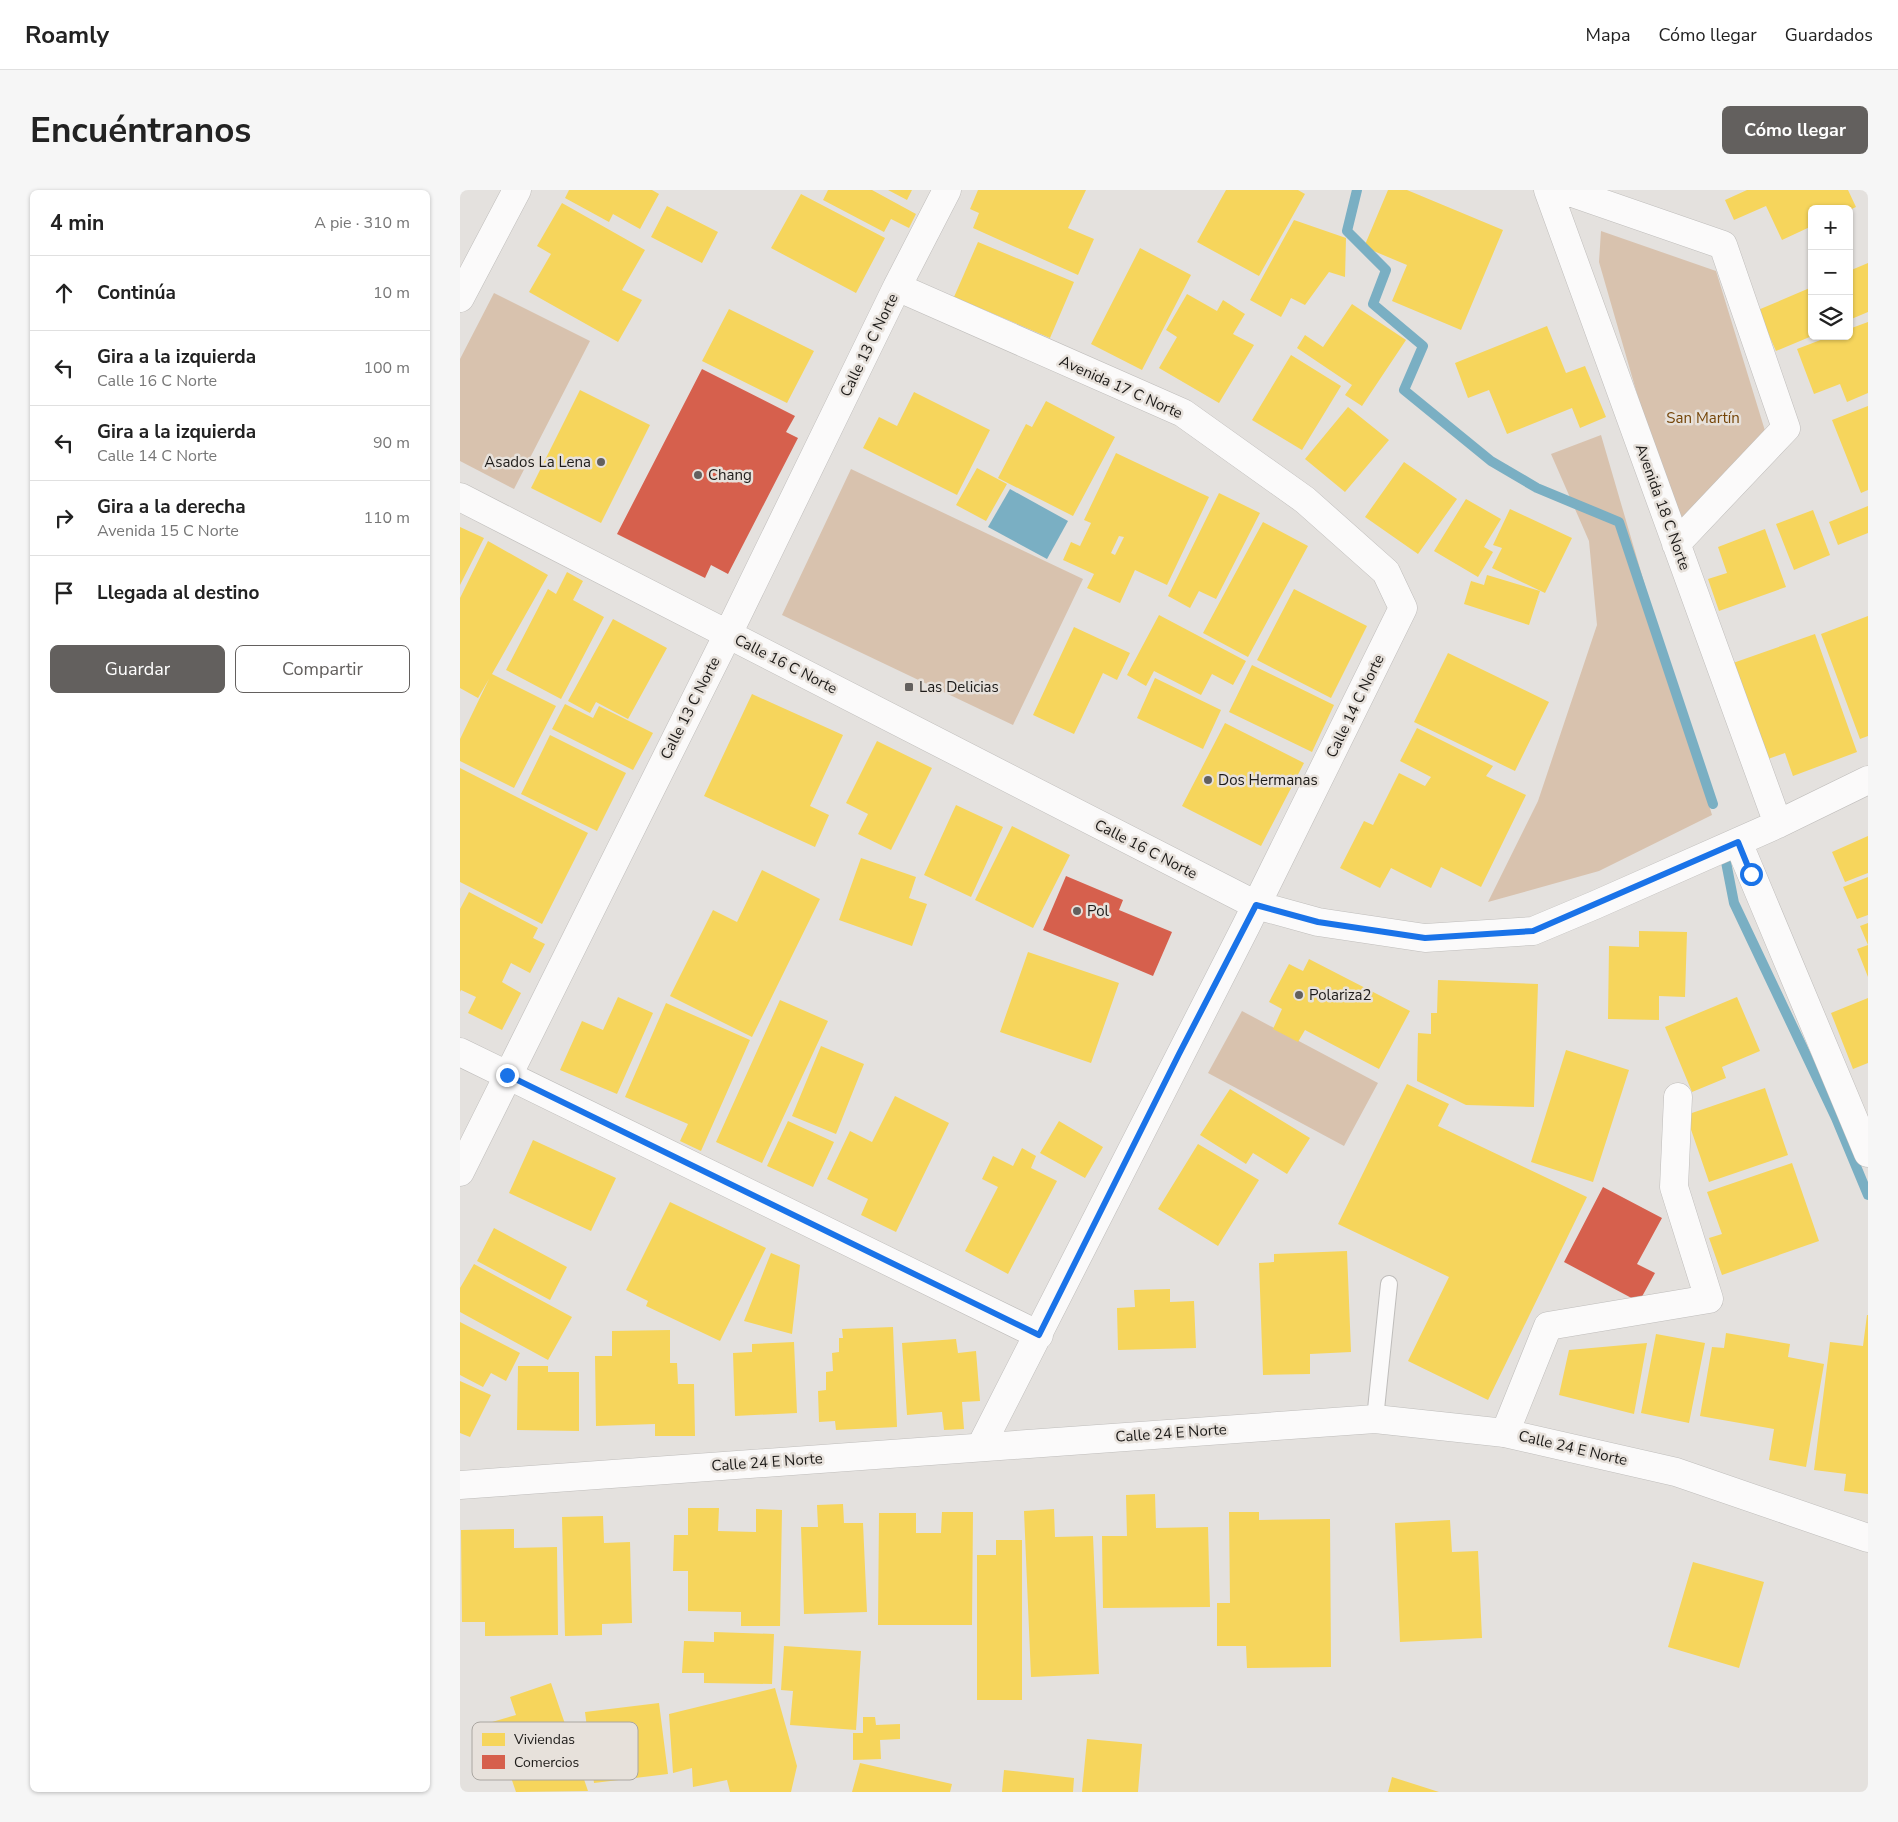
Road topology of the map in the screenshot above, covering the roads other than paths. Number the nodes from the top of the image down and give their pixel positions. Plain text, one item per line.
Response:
1 (517, 190) edge
2 (947, 190) edge
3 (1548, 190) edge
4 (1564, 190) edge
5 (897, 288) junction
6 (460, 298) edge
7 (460, 497) edge
8 (1676, 544) junction
9 (1403, 608) joint
10 (728, 634) junction
11 (1868, 780) edge
12 (1778, 824) junction
13 (1738, 842) junction
14 (1256, 905) junction
15 (460, 1052) edge
16 (507, 1075) junction
17 (1678, 1097) dead end
18 (1868, 1153) edge
19 (460, 1172) edge
20 (1389, 1284) dead end
21 (1039, 1335) junction
22 (1375, 1419) junction
23 (1505, 1433) junction
24 (981, 1446) junction
25 (460, 1485) edge
26 (1868, 1538) edge

1 - 6 street
2 - 5 street, Calle 13 C Norte
3 - 8 street, Avenida 18 C Norte
4 - 8 street
5 - 9 street, Avenida 17 C Norte
5 - 10 street, Calle 13 C Norte
7 - 10 street, Calle 16 C Norte
8 - 12 street, Avenida 18 C Norte
9 - 14 street, Calle 14 C Norte
10 - 14 street, Calle 16 C Norte
10 - 16 street, Calle 13 C Norte
11 - 12 street, Calle 16 C Norte
12 - 13 street, Calle 16 C Norte
13 - 14 street, Calle 16 C Norte
13 - 18 street
14 - 21 street, Calle 14 C Norte
15 - 16 street
16 - 19 street, Calle 13 C Norte
16 - 21 street
17 - 23 street
20 - 22 lane
21 - 24 street, Calle 14 C Norte
22 - 23 street, Calle 24 E Norte
22 - 24 street, Calle 24 E Norte
23 - 26 street, Calle 24 E Norte
24 - 25 street, Calle 24 E Norte

